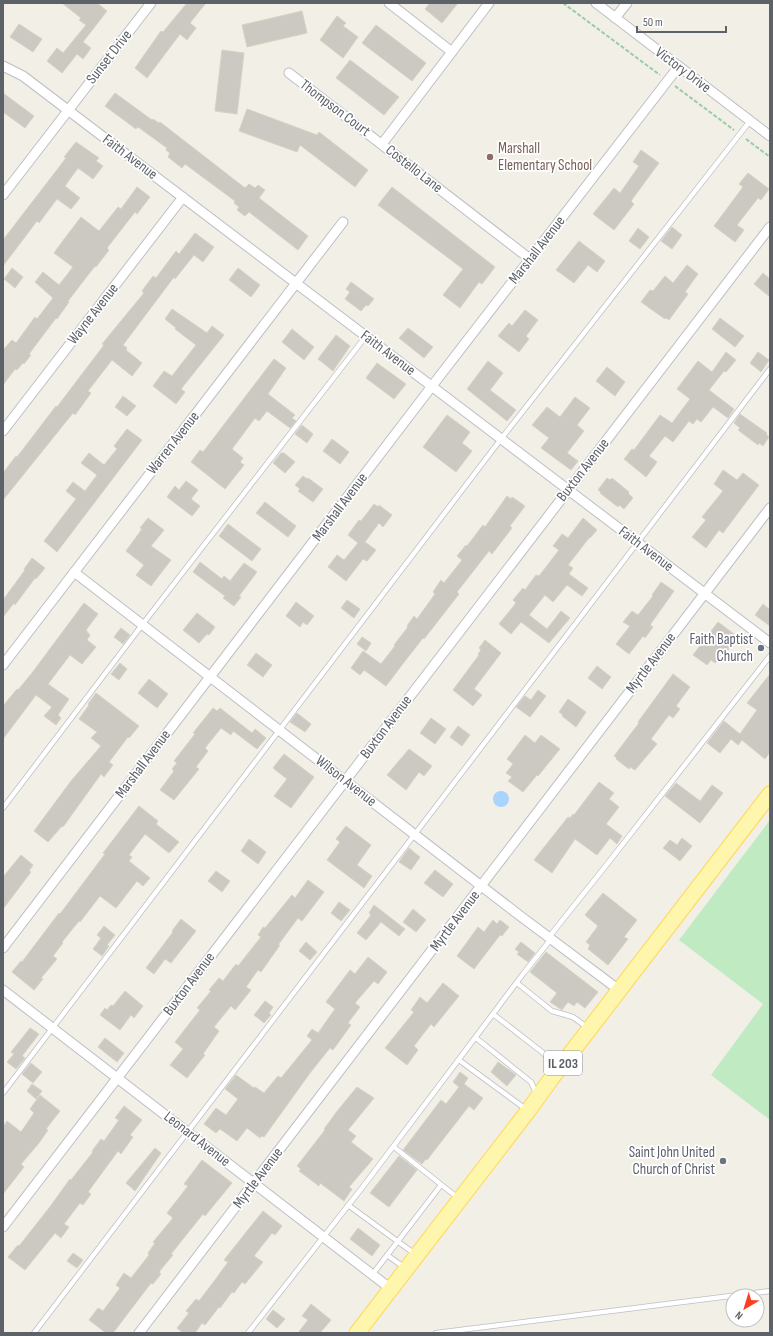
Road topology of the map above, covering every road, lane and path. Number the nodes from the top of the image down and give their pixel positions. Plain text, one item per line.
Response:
1 (389, 3) edge
2 (489, 3) edge
3 (596, 3) edge
4 (627, 3) edge
5 (145, 5) edge
6 (616, 18) junction
7 (452, 52) junction
8 (3, 66) edge
9 (679, 66) junction
10 (289, 73) dead end
11 (68, 110) junction
12 (750, 121) junction
13 (770, 136) edge
14 (382, 144) junction
15 (3, 195) edge
16 (183, 197) junction
17 (343, 222) dead end
18 (770, 227) edge
19 (530, 259) junction
20 (296, 283) junction
21 (366, 336) junction
22 (770, 369) edge
23 (432, 386) junction
24 (3, 431) edge
25 (501, 439) junction
26 (568, 490) junction
27 (770, 508) edge
28 (638, 543) junction
29 (74, 572) junction
30 (704, 594) junction
31 (142, 625) junction
32 (770, 643) edge
33 (770, 656) edge
34 (3, 665) edge
35 (210, 677) junction
36 (280, 730) junction
37 (345, 780) junction
38 (770, 794) edge
39 (3, 808) edge
40 (415, 835) junction
41 (481, 886) junction
42 (550, 938) junction
43 (3, 948) edge
44 (517, 983) junction
45 (3, 990) edge
46 (619, 990) junction
47 (493, 1014) junction
48 (53, 1028) junction
49 (590, 1029) junction
50 (476, 1038) junction
51 (459, 1060) junction
52 (560, 1068) junction
53 (118, 1078) junction
54 (3, 1093) edge
55 (538, 1096) junction
56 (528, 1111) junction
57 (187, 1132) junction
58 (394, 1147) junction
59 (254, 1183) junction
60 (442, 1185) junction
61 (460, 1199) junction
62 (348, 1205) junction
63 (3, 1227) edge
64 (323, 1237) junction
65 (398, 1242) junction
66 (387, 1255) junction
67 (417, 1256) junction
68 (406, 1269) junction
69 (372, 1275) junction
70 (391, 1289) junction
71 (770, 1291) edge
72 (34, 1333) edge
73 (139, 1333) edge
74 (248, 1333) edge
75 (357, 1333) edge
76 (436, 1333) edge

1 - 7 street
2 - 7 street, Costello Lane
3 - 6 street, Victory Drive
4 - 6 street
5 - 11 street, Sunset Drive
6 - 9 street, Victory Drive
7 - 14 street, Costello Lane
8 - 11 street, Faith Avenue
9 - 12 street, Victory Drive
9 - 19 street, Marshall Avenue
10 - 14 street, Thompson Court
11 - 15 street, Sunset Drive
11 - 16 street, Faith Avenue
12 - 13 street, Victory Drive
12 - 25 lane
14 - 19 street, Costello Lane
16 - 20 street, Faith Avenue
16 - 24 street, Wayne Avenue
17 - 20 street, Warren Avenue
18 - 26 street, Buxton Avenue
19 - 23 street, Marshall Avenue
20 - 21 street, Faith Avenue
20 - 29 street, Warren Avenue
21 - 23 street, Faith Avenue
21 - 31 lane
22 - 28 lane
23 - 25 street, Faith Avenue
23 - 35 street, Marshall Avenue
25 - 26 street, Faith Avenue
25 - 36 lane
26 - 28 street, Faith Avenue
26 - 37 street, Buxton Avenue
27 - 30 street, Myrtle Avenue
28 - 30 street, Faith Avenue
28 - 40 lane
29 - 31 street, Wilson Avenue
29 - 34 street, Warren Avenue
30 - 32 street, Faith Avenue
30 - 41 street, Myrtle Avenue
31 - 35 street, Wilson Avenue
31 - 39 lane
33 - 42 lane
35 - 36 street, Wilson Avenue
35 - 43 street, Marshall Avenue
36 - 37 street, Wilson Avenue
36 - 48 lane
37 - 40 street, Wilson Avenue
37 - 53 street, Buxton Avenue
38 - 46 main road, IL 203
40 - 41 street, Wilson Avenue
40 - 57 lane
41 - 42 street, Wilson Avenue
41 - 59 street, Myrtle Avenue
42 - 44 lane
42 - 46 street, Wilson Avenue
44 - 47 lane
44 - 49 lane
45 - 48 street, Leonard Avenue
46 - 49 main road, IL 203
47 - 50 lane
47 - 52 lane
48 - 53 street, Leonard Avenue
48 - 54 lane
49 - 52 main road, IL 203
50 - 51 lane
50 - 55 lane
51 - 56 lane
51 - 58 lane
52 - 55 main road, IL 203
53 - 57 street, Leonard Avenue
53 - 63 street, Buxton Avenue
55 - 56 main road, IL 203
56 - 61 main road, IL 203
57 - 59 street, Leonard Avenue
57 - 72 lane
58 - 60 lane
58 - 62 lane
59 - 64 street, Leonard Avenue
59 - 73 street, Myrtle Avenue
60 - 61 lane
60 - 65 lane
61 - 67 main road, IL 203
62 - 64 lane
62 - 65 lane
64 - 69 street, Leonard Avenue
64 - 74 lane
65 - 66 lane
65 - 67 lane
66 - 68 lane
66 - 69 lane
67 - 68 main road, IL 203
68 - 70 main road, IL 203
69 - 70 street, Leonard Avenue
70 - 75 main road, IL 203
71 - 76 lane

